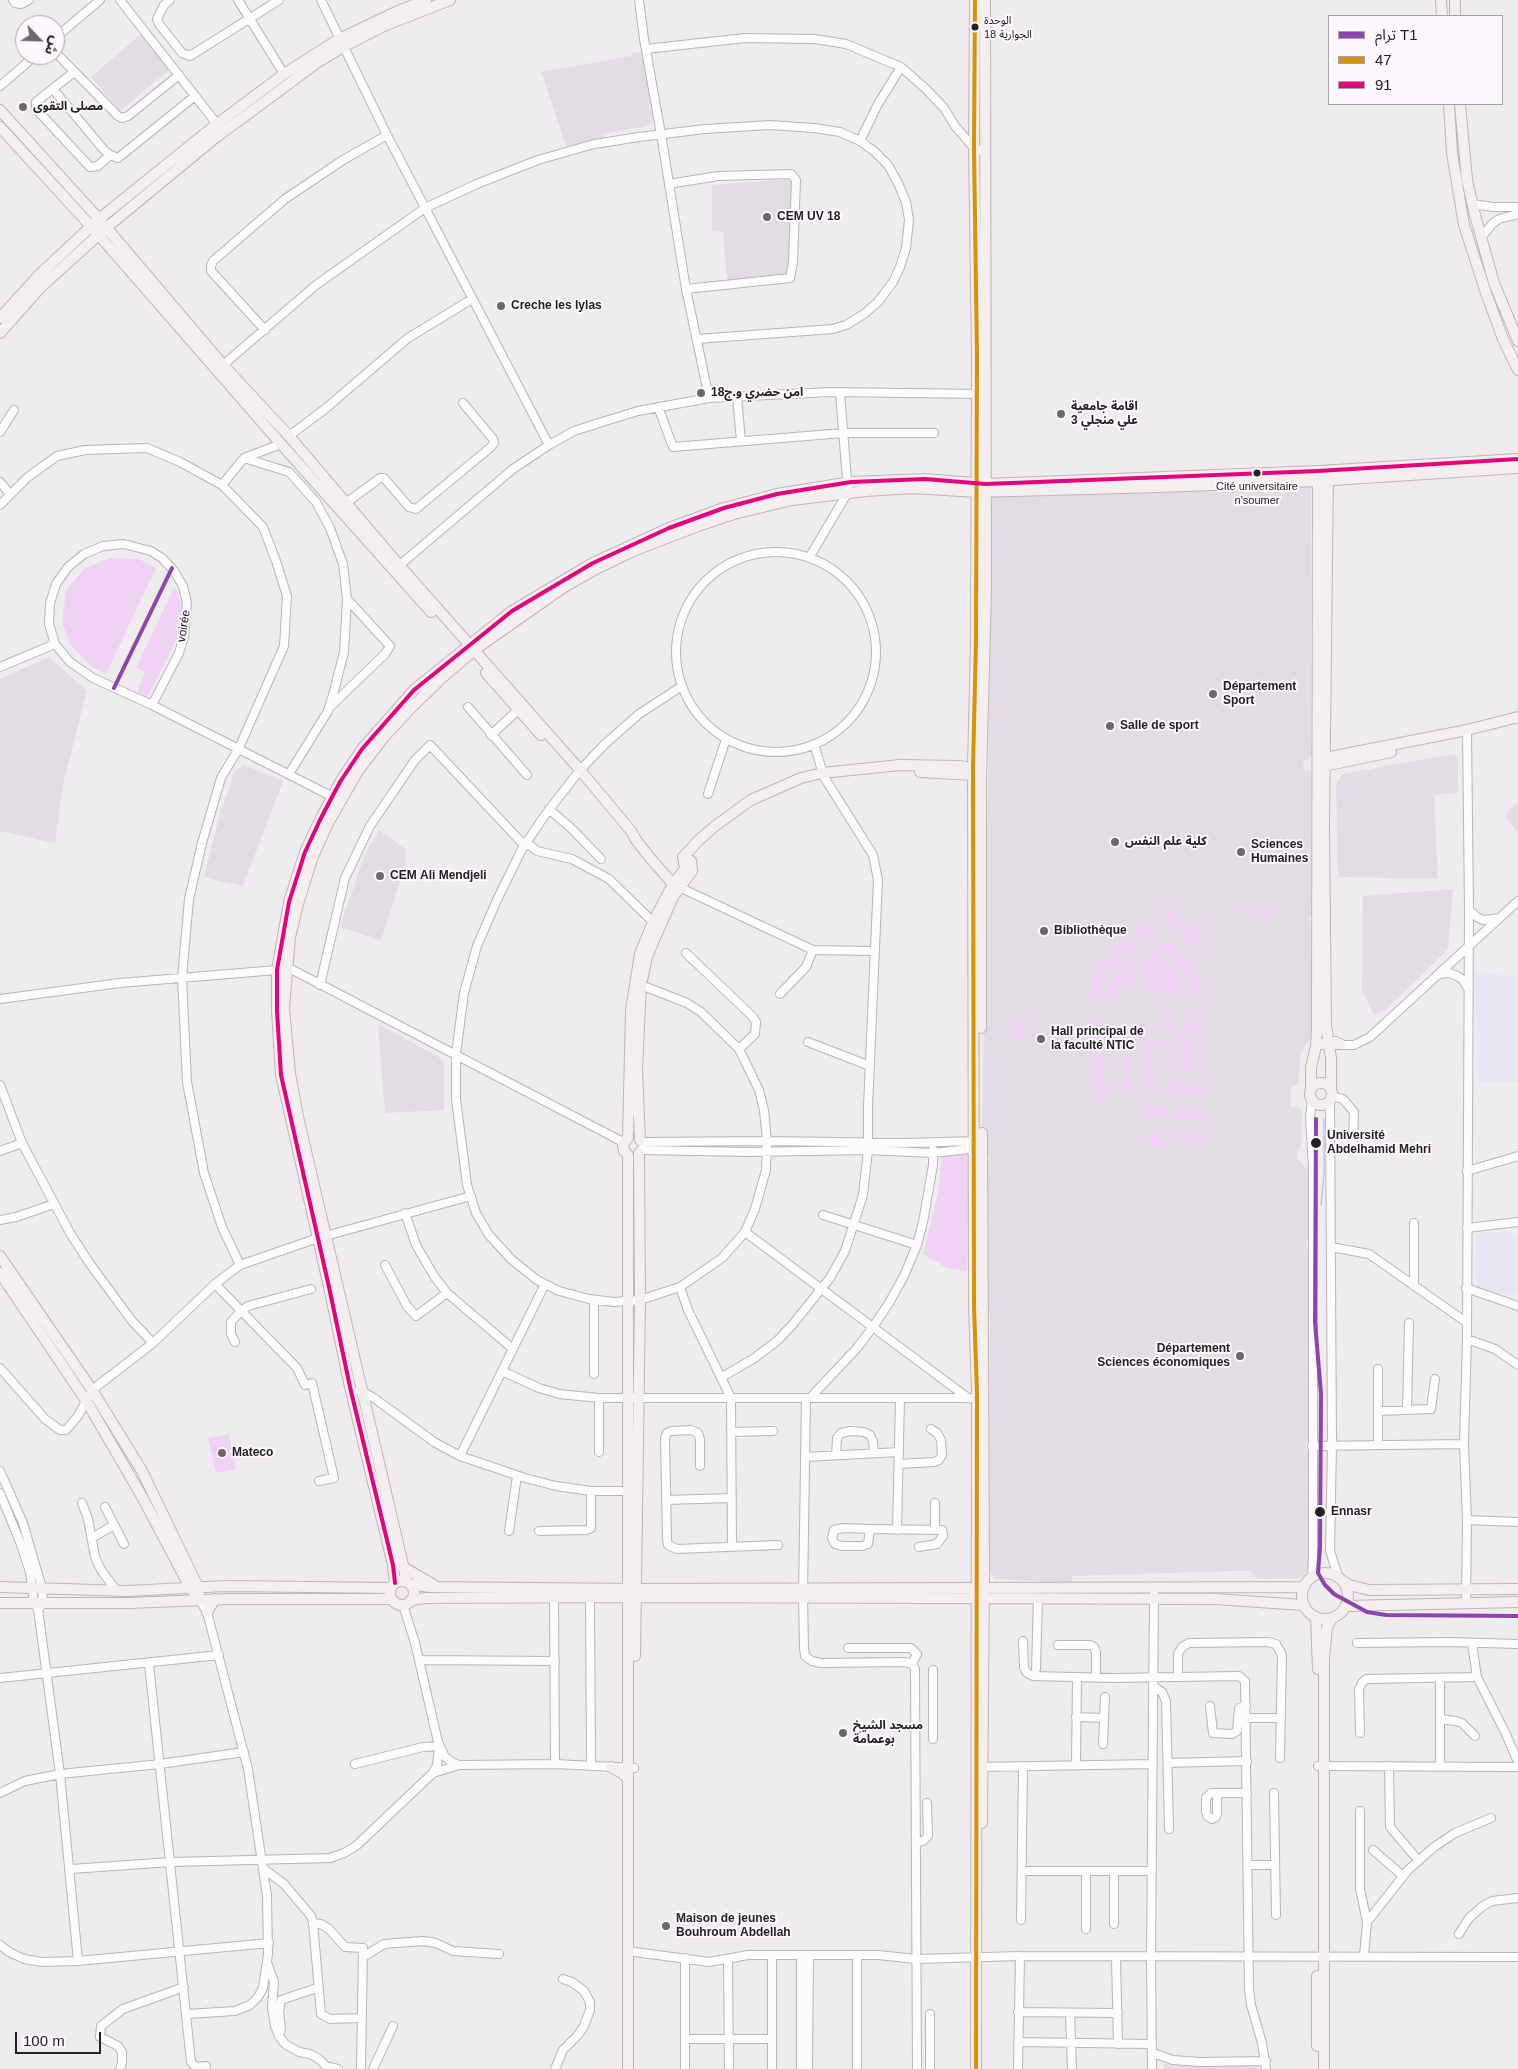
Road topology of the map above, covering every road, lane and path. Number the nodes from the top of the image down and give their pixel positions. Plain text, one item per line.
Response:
1 (13, 0) edge
2 (29, 0) edge
3 (100, 0) edge
4 (120, 0) edge
5 (170, 0) edge
6 (238, 0) edge
7 (279, 0) edge
8 (321, 0) edge
9 (426, 0) edge
10 (450, 0) edge
11 (639, 0) edge
12 (975, 0) edge
13 (985, 0) edge
14 (1441, 0) edge
15 (1454, 0) edge
16 (1442, 15) edge
17 (1455, 15) edge
18 (250, 18) junction
19 (157, 19) junction
20 (143, 29) junction
21 (65, 30) edge
22 (341, 43) junction
23 (646, 49) junction
24 (65, 63) edge
25 (24, 65) edge
26 (901, 68) junction
27 (74, 72) junction
28 (284, 74) junction
29 (179, 75) junction
30 (0, 86) edge
31 (53, 89) junction
32 (195, 96) junction
33 (1449, 105) edge
34 (1460, 105) edge
35 (0, 110) edge
36 (217, 124) junction
37 (0, 127) edge
38 (662, 134) junction
39 (387, 135) junction
40 (860, 141) junction
41 (979, 150) junction
42 (110, 155) junction
43 (669, 184) junction
44 (1472, 204) junction
45 (1518, 207) edge
46 (425, 208) junction
47 (1518, 214) edge
48 (98, 218) junction
49 (98, 229) junction
50 (1481, 238) junction
51 (686, 289) junction
52 (472, 299) junction
53 (0, 318) edge
54 (265, 330) junction
55 (0, 333) edge
56 (698, 339) junction
57 (1517, 339) edge
58 (223, 365) junction
59 (1518, 370) edge
60 (840, 393) junction
61 (982, 394) junction
62 (737, 397) junction
63 (709, 398) junction
64 (463, 403) dead end
65 (658, 407) junction
66 (14, 410) dead end
67 (0, 432) edge
68 (843, 433) junction
69 (934, 433) dead end
70 (289, 436) junction
71 (741, 441) junction
72 (280, 444) junction
73 (549, 445) junction
74 (244, 458) junction
75 (1518, 459) edge
76 (1518, 468) edge
77 (1430, 469) junction
78 (1323, 476) junction
79 (0, 482) edge
80 (222, 485) junction
81 (847, 487) junction
82 (982, 488) junction
83 (10, 494) junction
84 (346, 503) junction
85 (0, 505) edge
86 (809, 558) junction
87 (396, 568) junction
88 (346, 599) junction
89 (55, 644) junction
90 (469, 649) junction
91 (0, 667) edge
92 (682, 686) junction
93 (152, 705) junction
94 (330, 706) junction
95 (468, 706) dead end
96 (518, 710) junction
97 (1518, 717) edge
98 (1518, 724) edge
99 (1467, 734) junction
100 (492, 735) junction
101 (726, 739) junction
102 (814, 744) junction
103 (239, 748) junction
104 (1322, 763) junction
105 (975, 771) junction
106 (578, 772) junction
107 (289, 774) junction
108 (527, 774) dead end
109 (823, 775) junction
110 (708, 794) dead end
111 (336, 799) junction
112 (549, 809) junction
113 (525, 844) junction
114 (601, 859) dead end
115 (677, 886) junction
116 (1518, 901) edge
117 (1469, 910) junction
118 (1500, 917) junction
119 (652, 922) junction
120 (1468, 946) junction
121 (813, 950) junction
122 (874, 951) junction
123 (686, 952) dead end
124 (282, 969) junction
125 (1440, 974) junction
126 (182, 978) junction
127 (320, 985) junction
128 (641, 985) junction
129 (1468, 989) junction
130 (780, 994) dead end
131 (0, 999) edge
132 (808, 1042) dead end
133 (1328, 1043) junction
134 (1342, 1044) joint
135 (1316, 1046) junction
136 (739, 1049) junction
137 (456, 1054) junction
138 (870, 1066) junction
139 (0, 1084) edge
140 (1312, 1095) junction
141 (1331, 1096) junction
142 (626, 1140) junction
143 (767, 1140) junction
144 (22, 1143) junction
145 (932, 1143) junction
146 (978, 1145) junction
147 (868, 1147) junction
148 (1352, 1147) dead end
149 (638, 1148) junction
150 (0, 1151) edge
151 (767, 1152) junction
152 (933, 1153) junction
153 (1518, 1156) edge
154 (1467, 1171) junction
155 (471, 1196) junction
156 (54, 1204) junction
157 (405, 1213) junction
158 (822, 1215) dead end
159 (0, 1220) edge
160 (1518, 1222) edge
161 (1414, 1224) dead end
162 (854, 1225) junction
163 (1467, 1228) junction
164 (744, 1232) junction
165 (322, 1237) junction
166 (917, 1246) junction
167 (1331, 1247) junction
168 (0, 1256) edge
169 (240, 1265) junction
170 (385, 1265) dead end
171 (0, 1274) edge
172 (215, 1284) junction
173 (545, 1284) junction
174 (680, 1286) junction
175 (1414, 1286) junction
176 (822, 1288) junction
177 (1466, 1288) junction
178 (311, 1289) dead end
179 (447, 1293) junction
180 (594, 1300) junction
181 (640, 1300) junction
182 (628, 1301) junction
183 (1516, 1304) edge
184 (241, 1311) junction
185 (1466, 1322) junction
186 (1409, 1323) dead end
187 (873, 1327) junction
188 (1467, 1339) junction
189 (235, 1342) dead end
190 (154, 1343) junction
191 (514, 1348) junction
192 (1518, 1365) edge
193 (0, 1368) edge
194 (1378, 1369) dead end
195 (502, 1371) junction
196 (594, 1374) dead end
197 (722, 1377) junction
198 (1435, 1379) dead end
199 (948, 1384) junction
200 (350, 1387) junction
201 (92, 1390) junction
202 (361, 1391) junction
203 (599, 1398) junction
204 (731, 1398) junction
205 (808, 1398) junction
206 (900, 1398) junction
207 (943, 1398) junction
208 (633, 1399) junction
209 (976, 1399) junction
210 (87, 1402) junction
211 (1408, 1410) junction
212 (1379, 1411) junction
213 (930, 1429) dead end
214 (773, 1431) dead end
215 (732, 1432) junction
216 (1378, 1444) junction
217 (1464, 1444) junction
218 (1312, 1446) junction
219 (1332, 1446) junction
220 (599, 1452) dead end
221 (899, 1452) junction
222 (874, 1453) junction
223 (836, 1455) junction
224 (460, 1456) junction
225 (805, 1457) junction
226 (899, 1464) junction
227 (700, 1466) dead end
228 (0, 1471) edge
229 (516, 1476) junction
230 (320, 1481) dead end
231 (591, 1490) junction
232 (633, 1491) junction
233 (0, 1493) edge
234 (732, 1498) junction
235 (666, 1500) junction
236 (82, 1502) dead end
237 (935, 1503) dead end
238 (105, 1507) dead end
239 (1467, 1520) junction
240 (1518, 1522) edge
241 (114, 1525) junction
242 (870, 1529) junction
243 (935, 1529) junction
244 (897, 1530) junction
245 (509, 1531) dead end
246 (540, 1531) dead end
247 (92, 1538) junction
248 (124, 1544) dead end
249 (778, 1546) dead end
250 (919, 1547) dead end
251 (732, 1548) junction
252 (398, 1567) junction
253 (1312, 1576) junction
254 (1340, 1578) junction
255 (409, 1583) junction
256 (393, 1585) junction
257 (980, 1586) junction
258 (1154, 1586) junction
259 (1214, 1586) junction
260 (0, 1587) edge
261 (194, 1587) junction
262 (440, 1587) junction
263 (1303, 1587) junction
264 (37, 1588) junction
265 (377, 1588) junction
266 (1518, 1589) edge
267 (116, 1590) junction
268 (1466, 1590) junction
269 (803, 1592) junction
270 (632, 1593) junction
271 (554, 1598) junction
272 (590, 1598) junction
273 (199, 1599) junction
274 (215, 1599) junction
275 (391, 1599) junction
276 (980, 1599) junction
277 (1038, 1599) junction
278 (1154, 1599) junction
279 (1215, 1599) junction
280 (407, 1602) junction
281 (1518, 1602) edge
282 (0, 1603) edge
283 (1466, 1603) junction
284 (38, 1605) junction
285 (1303, 1605) junction
286 (1346, 1606) junction
287 (207, 1612) junction
288 (1316, 1617) junction
289 (1332, 1618) junction
290 (1023, 1641) dead end
291 (1357, 1643) dead end
292 (1472, 1644) junction
293 (1518, 1644) edge
294 (1058, 1645) dead end
295 (848, 1648) dead end
296 (219, 1656) junction
297 (419, 1660) junction
298 (555, 1661) junction
299 (149, 1664) junction
300 (912, 1664) junction
301 (1036, 1669) dead end
302 (933, 1670) dead end
303 (48, 1673) junction
304 (1178, 1676) junction
305 (1477, 1677) junction
306 (0, 1678) edge
307 (1077, 1678) junction
308 (1096, 1678) junction
309 (1440, 1678) junction
310 (1153, 1682) junction
311 (1106, 1697) dead end
312 (1246, 1705) junction
313 (917, 1706) junction
314 (933, 1706) junction
315 (1210, 1706) dead end
316 (1076, 1717) junction
317 (1104, 1718) junction
318 (1246, 1718) junction
319 (1281, 1718) junction
320 (1440, 1719) junction
321 (1360, 1733) dead end
322 (1475, 1736) dead end
323 (933, 1739) dead end
324 (1103, 1744) dead end
325 (439, 1746) junction
326 (244, 1752) junction
327 (1280, 1758) dead end
328 (1247, 1760) junction
329 (1518, 1762) edge
330 (1168, 1763) junction
331 (160, 1764) junction
332 (355, 1764) dead end
333 (555, 1764) junction
334 (1076, 1764) junction
335 (1153, 1764) junction
336 (459, 1765) junction
337 (591, 1766) junction
338 (1023, 1766) junction
339 (1321, 1766) junction
340 (1389, 1766) junction
341 (1440, 1766) junction
342 (611, 1767) junction
343 (979, 1767) junction
344 (1518, 1767) edge
345 (631, 1768) junction
346 (434, 1773) junction
347 (60, 1774) junction
348 (628, 1779) junction
349 (0, 1793) edge
350 (1217, 1793) dead end
351 (1247, 1793) junction
352 (1274, 1793) dead end
353 (927, 1803) dead end
354 (1360, 1811) dead end
355 (1491, 1818) dead end
356 (1169, 1829) dead end
357 (916, 1842) junction
358 (1373, 1850) dead end
359 (262, 1860) junction
360 (1418, 1860) junction
361 (171, 1862) junction
362 (1248, 1865) junction
363 (1275, 1865) junction
364 (71, 1869) junction
365 (264, 1869) junction
366 (1023, 1871) junction
367 (1086, 1871) junction
368 (1114, 1871) junction
369 (1152, 1871) junction
370 (1403, 1876) junction
371 (1518, 1898) edge
372 (1276, 1915) dead end
373 (1021, 1920) dead end
374 (1367, 1922) junction
375 (313, 1923) junction
376 (1114, 1924) dead end
377 (1086, 1929) dead end
378 (1459, 1934) dead end
379 (268, 1943) junction
380 (0, 1945) edge
381 (179, 1951) junction
382 (635, 1952) junction
383 (499, 1954) dead end
384 (772, 1955) junction
385 (805, 1956) junction
386 (857, 1956) junction
387 (1020, 1956) junction
388 (1248, 1956) junction
389 (1320, 1956) junction
390 (1364, 1956) junction
391 (363, 1957) junction
392 (978, 1957) junction
393 (1151, 1957) junction
394 (1518, 1957) edge
395 (685, 1958) junction
396 (1116, 1958) junction
397 (916, 1959) junction
398 (728, 1960) junction
399 (78, 1961) junction
400 (268, 1965) junction
401 (563, 1978) dead end
402 (184, 1987) junction
403 (317, 1988) junction
404 (1018, 2012) junction
405 (1070, 2013) junction
406 (1118, 2013) junction
407 (187, 2014) junction
408 (930, 2014) dead end
409 (362, 2018) junction
410 (393, 2026) dead end
411 (279, 2036) junction
412 (685, 2039) junction
413 (730, 2039) junction
414 (772, 2039) junction
415 (1018, 2042) junction
416 (1071, 2044) junction
417 (1118, 2044) junction
418 (1151, 2044) junction
419 (930, 2049) junction
420 (916, 2050) junction
421 (1152, 2053) junction
422 (1266, 2065) edge
423 (206, 2066) dead end
424 (120, 2069) edge
425 (327, 2069) edge
426 (338, 2069) edge
427 (361, 2069) edge
428 (372, 2069) edge
429 (555, 2069) edge
430 (628, 2069) edge
431 (633, 2069) edge
432 (685, 2069) edge
433 (729, 2069) edge
434 (772, 2069) edge
435 (800, 2069) edge
436 (808, 2069) edge
437 (857, 2069) edge
438 (917, 2069) edge
439 (930, 2069) edge
440 (976, 2069) edge
441 (981, 2069) edge
442 (1018, 2069) edge
443 (1072, 2069) edge
444 (1152, 2069) edge
445 (1317, 2069) edge
446 (1324, 2069) edge

1 - 2 street
3 - 21 street
4 - 20 street
5 - 19 street
6 - 18 street
7 - 18 street
8 - 22 street
9 - 22 main road
10 - 22 main road
11 - 23 street
12 - 41 main road
13 - 41 main road
14 - 16 main road
15 - 17 main road
18 - 19 street
18 - 28 street
19 - 20 street
20 - 29 street
22 - 28 main road
22 - 39 street
22 - 49 main road
23 - 26 street
23 - 38 street
24 - 27 street
25 - 30 street
26 - 40 street
26 - 41 street
27 - 29 street
27 - 31 street
28 - 36 main road
29 - 32 street
31 - 42 street
31 - 42 street
32 - 36 street
32 - 42 street
33 - 59 main road
34 - 44 main road
35 - 48 main road
36 - 48 main road
37 - 49 main road
38 - 40 street
38 - 43 street
38 - 46 street
39 - 46 street
39 - 54 street
40 - 56 street
41 - 61 main road
43 - 51 street
43 - 51 street
44 - 45 street
44 - 50 main road
46 - 52 street
46 - 54 street
47 - 50 street
48 - 49 main road
49 - 53 main road
49 - 55 main road
49 - 58 main road
49 - 72 main road
50 - 57 main road
51 - 56 street
52 - 70 street
52 - 73 street
54 - 58 street
56 - 63 street
58 - 70 main road
60 - 61 street
60 - 62 street
60 - 68 street
61 - 82 main road
62 - 63 street
62 - 71 street
63 - 65 street
64 - 84 street
65 - 71 street
65 - 73 street
66 - 67 street
68 - 69 street
68 - 71 street
68 - 81 street
70 - 84 main road
72 - 74 street
72 - 87 main road
73 - 87 street
74 - 80 street
74 - 88 street
75 - 77 main road
76 - 77 main road
77 - 78 main road
78 - 82 main road
78 - 104 main road
79 - 83 street
80 - 83 street
80 - 103 street
81 - 82 main road
81 - 86 street
81 - 90 main road
82 - 105 main road
83 - 85 street
84 - 87 main road
86 - 92 street
86 - 102 street
87 - 90 main road
88 - 94 street
88 - 94 street
89 - 91 street
89 - 93 street, voirée
89 - 93 street, voirée
90 - 96 main road
90 - 106 main road
90 - 111 main road
92 - 101 street
92 - 106 street
93 - 103 street
94 - 107 street
95 - 100 street
96 - 100 street
96 - 106 main road
97 - 99 main road
98 - 99 main road
99 - 104 main road
99 - 117 street
100 - 108 street
101 - 102 street
101 - 110 street
102 - 109 street
103 - 107 street
103 - 126 street
104 - 133 main road
104 - 135 main road
105 - 109 main road
105 - 146 main road
106 - 112 street
106 - 115 main road
107 - 111 street
109 - 115 main road
109 - 122 street
111 - 124 main road
112 - 113 street
112 - 114 street
113 - 119 street
113 - 127 street
113 - 137 street
115 - 119 main road
115 - 121 street
115 - 128 main road
116 - 118 street
117 - 118 street
117 - 120 street
118 - 120 street
119 - 142 main road
120 - 125 street
120 - 129 street
121 - 122 street
121 - 130 street
122 - 138 street
123 - 136 street
124 - 126 street
124 - 127 street
124 - 165 main road
125 - 129 street
125 - 134 street
126 - 131 street
126 - 169 street
127 - 137 street
128 - 136 street
128 - 149 main road
129 - 154 street
132 - 138 street
133 - 134 main road
133 - 135 main road
133 - 141 main road
135 - 140 main road
136 - 143 street
137 - 142 street
137 - 155 street
138 - 147 street
139 - 144 street
140 - 141 main road
140 - 141 main road
140 - 218 street
141 - 148 street
141 - 167 street
142 - 149 main road
142 - 149 main road
143 - 147 street
143 - 149 street
143 - 151 street
144 - 150 street
144 - 156 street
145 - 146 street
145 - 147 street
145 - 152 street
146 - 152 street
146 - 209 main road
147 - 151 street
147 - 152 street
147 - 162 street
149 - 151 street
149 - 181 main road
149 - 182 main road
151 - 164 street
152 - 166 street
153 - 154 street
154 - 163 street
155 - 157 street
155 - 173 street
156 - 159 street
156 - 190 street
157 - 165 street
157 - 179 street
158 - 162 street
160 - 163 street
161 - 175 street
162 - 166 street
162 - 176 street
163 - 177 street
164 - 174 street
164 - 176 street
165 - 169 street
165 - 200 main road
165 - 202 main road
166 - 187 street
167 - 175 street
167 - 219 street
168 - 201 main road
169 - 172 street
170 - 179 street
171 - 210 main road
172 - 184 street
172 - 190 street
173 - 180 street
173 - 191 street
174 - 181 street
174 - 197 street
175 - 185 street
176 - 187 street
176 - 197 street
177 - 183 street
177 - 185 street
178 - 184 street
179 - 191 street
180 - 182 street
180 - 196 street
181 - 182 street
181 - 208 main road
182 - 208 main road
184 - 189 street
184 - 230 street
185 - 188 street
186 - 211 street
187 - 199 street
187 - 205 street
188 - 192 street
188 - 217 street
190 - 201 street
191 - 195 street
193 - 210 street
194 - 212 street
195 - 203 street
195 - 224 street
197 - 204 street
198 - 211 street
199 - 207 street
199 - 209 street
200 - 202 street
200 - 252 main road
201 - 210 street
201 - 261 main road
202 - 224 street
202 - 252 main road
203 - 208 street
203 - 220 street
204 - 205 street
204 - 208 street
204 - 215 street
205 - 206 street
205 - 225 street
206 - 207 street
206 - 221 street
207 - 209 street
208 - 232 main road
209 - 257 main road
210 - 261 main road
211 - 212 street
212 - 216 street
213 - 226 street
214 - 215 street
215 - 234 street
216 - 217 street
216 - 219 street
217 - 239 street
218 - 219 street
218 - 253 street
219 - 254 street
221 - 222 street
221 - 226 street
222 - 223 street
222 - 223 street
223 - 225 street
224 - 229 street
225 - 269 street
226 - 244 street
227 - 235 street
228 - 264 street
229 - 231 street
229 - 245 street
231 - 232 street
231 - 246 street
232 - 270 main road
233 - 264 street
234 - 235 street
234 - 251 street
235 - 251 street
236 - 247 street
237 - 243 street
238 - 241 street
239 - 240 street
239 - 268 street
241 - 247 street
241 - 248 street
242 - 242 street
242 - 244 street
243 - 244 street
243 - 250 street
247 - 267 street
249 - 251 street
252 - 255 main road
252 - 256 main road
252 - 262 main road
252 - 265 main road
253 - 254 main road
253 - 263 main road
254 - 268 main road
254 - 286 main road
255 - 256 main road
255 - 262 main road
255 - 280 main road
256 - 265 main road
256 - 275 main road
257 - 258 main road
257 - 269 main road
257 - 276 main road
258 - 259 main road
258 - 278 street
259 - 263 main road
259 - 279 main road
260 - 264 main road
261 - 265 main road
261 - 267 main road
261 - 273 main road
262 - 270 main road
263 - 285 main road
264 - 267 main road
264 - 284 street
266 - 268 main road
268 - 283 street
269 - 270 main road
269 - 276 main road
269 - 300 street
270 - 272 main road
270 - 345 main road
271 - 272 main road
271 - 280 main road
271 - 298 street
272 - 337 street
273 - 274 main road
273 - 284 main road
273 - 287 street
274 - 275 main road
274 - 287 main road
275 - 280 main road
276 - 277 main road
276 - 343 main road
277 - 278 main road
277 - 301 street
278 - 279 main road
278 - 310 street
279 - 285 main road
280 - 297 street
281 - 283 main road
282 - 284 main road
283 - 286 main road
284 - 303 street
285 - 288 main road
286 - 289 main road
287 - 296 street
288 - 289 main road
288 - 339 main road
289 - 339 main road
290 - 307 street
291 - 292 street
292 - 293 street
292 - 305 street
294 - 308 street
295 - 300 street
296 - 299 street
296 - 326 street
297 - 298 street
297 - 325 street
298 - 333 street
299 - 303 street
299 - 331 street
300 - 313 street
302 - 314 street
303 - 306 street
303 - 347 street
304 - 310 street
304 - 312 street
304 - 319 street
305 - 309 street
305 - 329 street
307 - 308 street
307 - 316 street
308 - 310 street
309 - 320 street
309 - 321 street
310 - 330 street
310 - 335 street
311 - 317 street
312 - 315 street
312 - 318 street
313 - 314 street
313 - 357 street
314 - 323 street
316 - 317 street
316 - 334 street
317 - 324 street
318 - 319 street
318 - 328 street
319 - 327 street
320 - 322 street
320 - 341 street
325 - 332 street
325 - 336 street
325 - 346 street
326 - 331 street
326 - 359 street
328 - 330 street
328 - 351 street
330 - 356 street
331 - 347 street
331 - 361 street
333 - 336 street
333 - 337 street
334 - 335 street
334 - 338 street
335 - 369 street
336 - 346 street
337 - 342 street
338 - 343 street
338 - 366 street
339 - 340 street
339 - 389 main road
340 - 341 street
340 - 360 street
341 - 344 street
342 - 345 street
342 - 348 main road
343 - 392 main road
345 - 348 main road
345 - 382 main road
346 - 359 street
347 - 349 street
347 - 364 street
348 - 430 main road
350 - 351 street
351 - 362 street
352 - 363 street
353 - 357 street
354 - 374 street
355 - 360 street
357 - 397 street
358 - 370 street
359 - 361 street
359 - 365 street
360 - 370 street
361 - 364 street
361 - 381 street
362 - 363 street
362 - 388 street
363 - 372 street
364 - 399 street
365 - 375 street
365 - 379 street
366 - 367 street
366 - 373 street
367 - 368 street
367 - 377 street
368 - 369 street
368 - 376 street
369 - 393 street
370 - 374 street
371 - 378 street
374 - 390 street
375 - 391 street
375 - 403 street
379 - 381 street
379 - 400 street
380 - 399 street
381 - 399 street
381 - 402 street
382 - 395 street
382 - 431 main road
383 - 391 street
384 - 385 street
384 - 398 street
384 - 414 street
385 - 386 street
385 - 435 street
385 - 436 street
386 - 397 street
386 - 437 street
387 - 392 street
387 - 396 street
387 - 404 street
388 - 389 street
388 - 393 street
388 - 422 street
389 - 390 street
389 - 445 main road
389 - 446 main road
390 - 394 street
391 - 409 street
392 - 397 street
392 - 440 main road
392 - 441 main road
393 - 396 street
393 - 418 street
395 - 398 street
395 - 412 street
396 - 406 street
397 - 420 street
398 - 413 street
400 - 407 street
400 - 411 street
401 - 429 street
402 - 407 street
402 - 424 street
403 - 409 street
403 - 411 street
404 - 405 street
404 - 415 street
405 - 406 street
405 - 416 street
406 - 417 street
407 - 423 street
408 - 419 street
409 - 427 street
410 - 428 street
411 - 425 street
412 - 413 street
412 - 432 street
413 - 414 street
413 - 433 street
414 - 434 street
415 - 416 street
415 - 442 street
416 - 417 street
416 - 443 street
417 - 418 street
418 - 421 street
419 - 420 street
419 - 439 street
420 - 438 street
421 - 422 street
421 - 444 street
425 - 426 street

